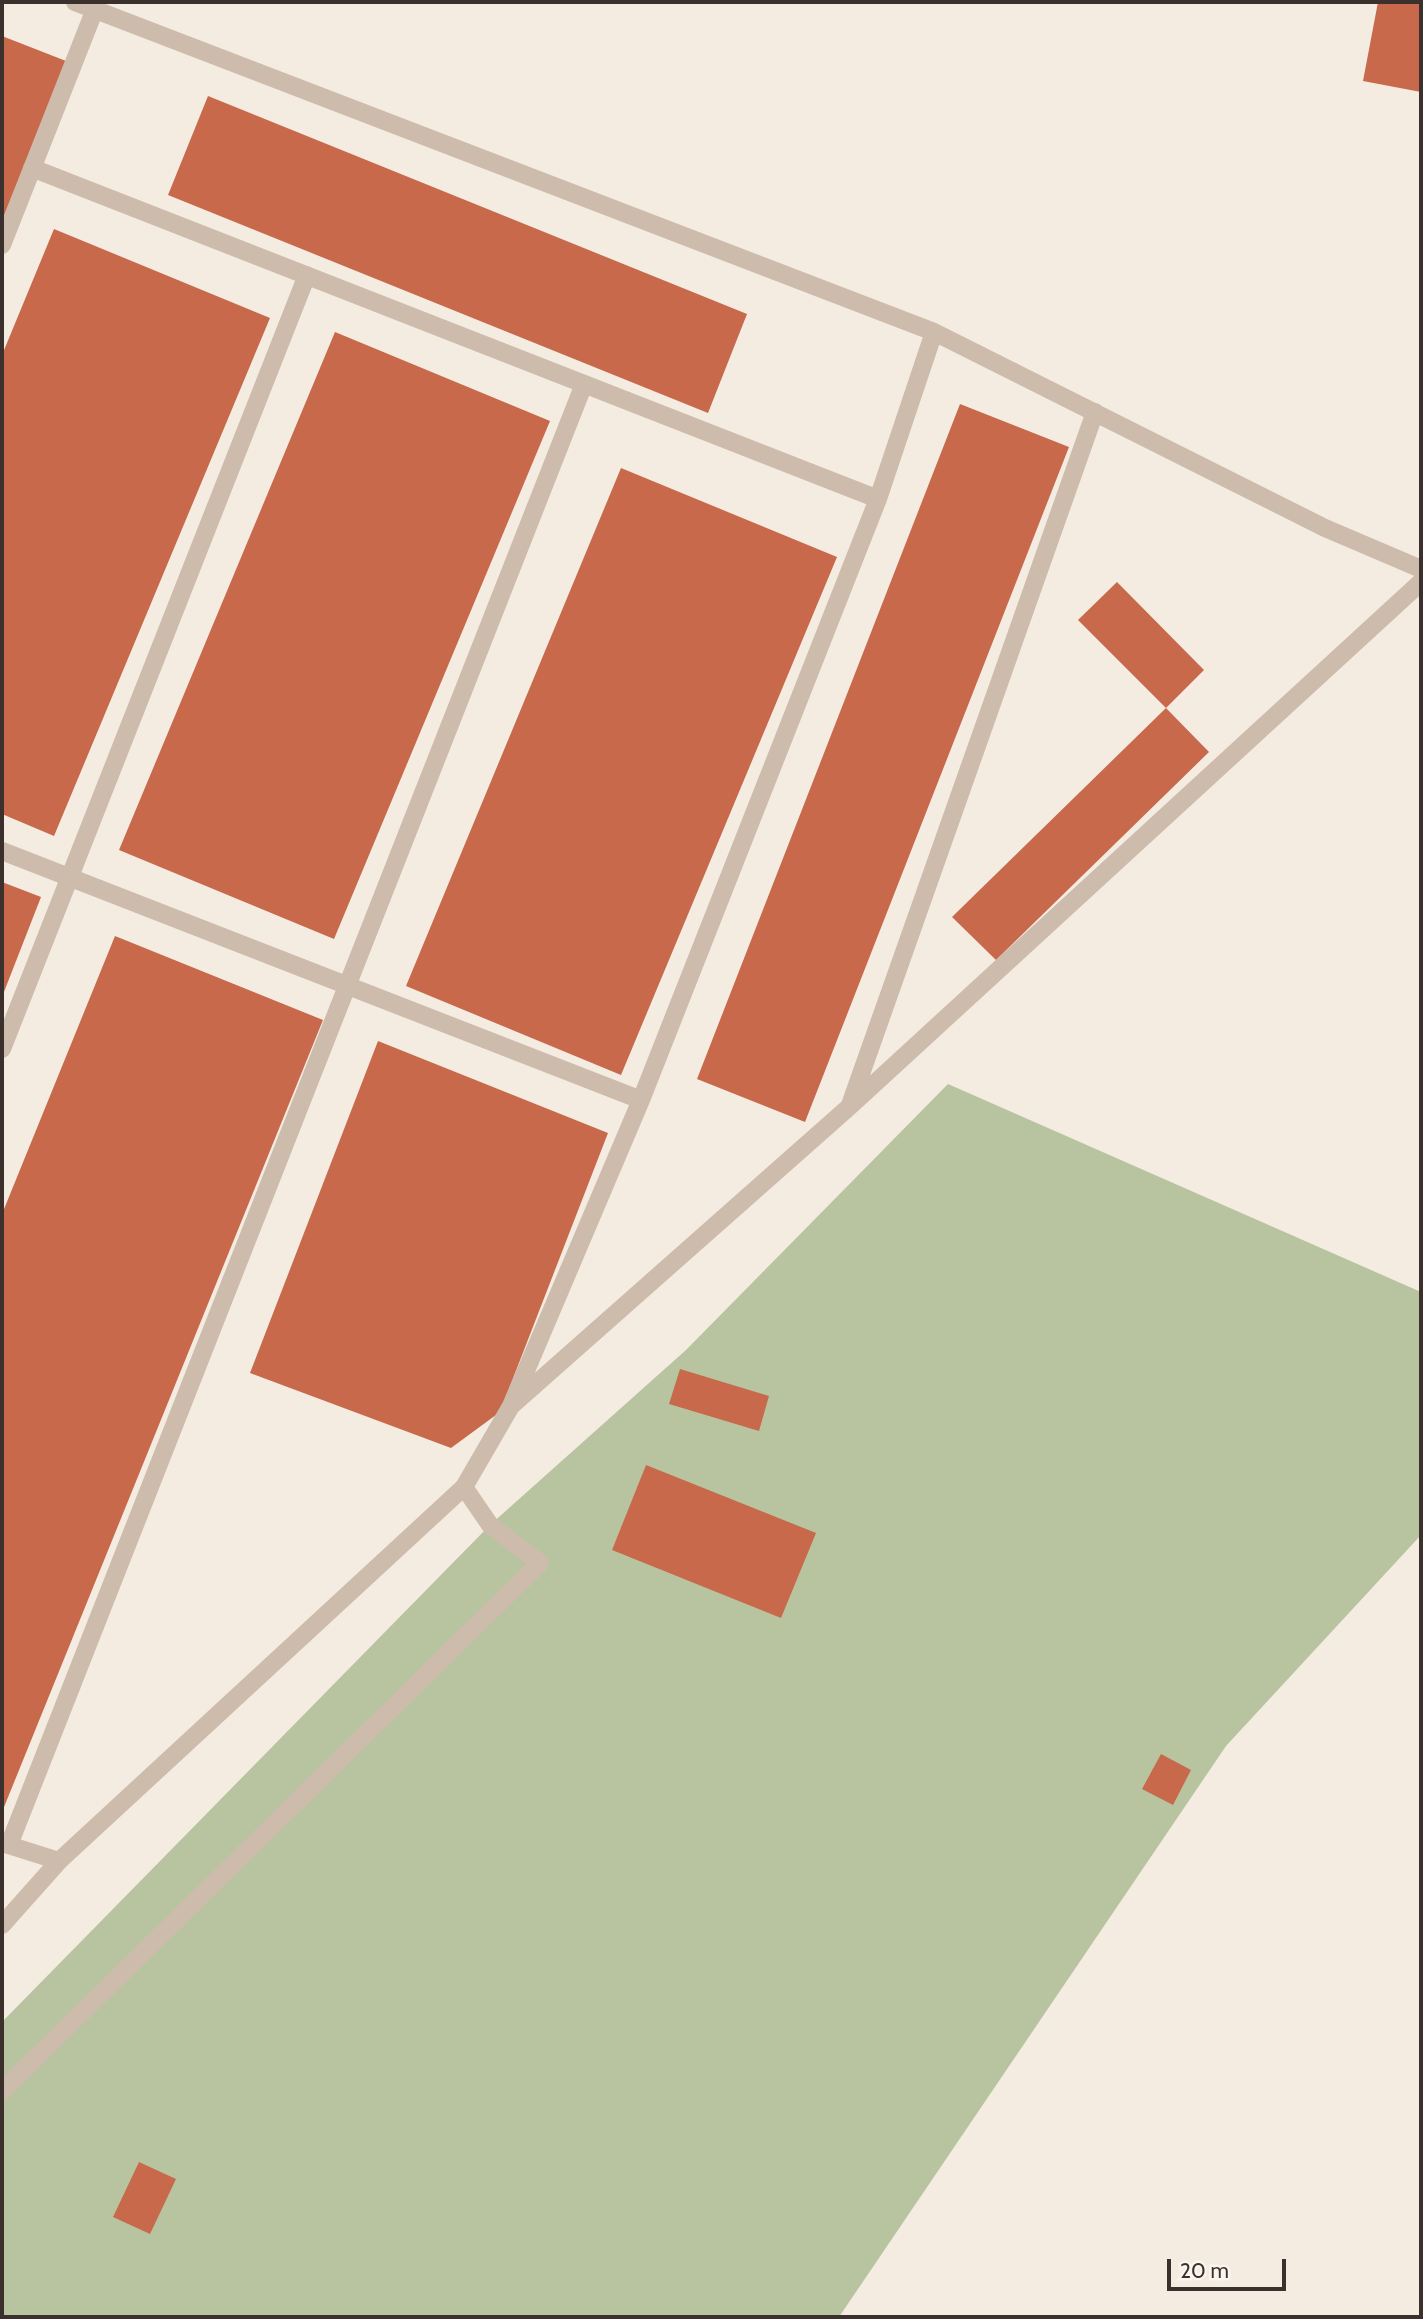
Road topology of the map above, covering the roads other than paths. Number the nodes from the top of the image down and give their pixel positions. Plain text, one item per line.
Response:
1 (75, 2) edge
2 (95, 9) junction
3 (32, 168) junction
4 (2, 245) edge
5 (307, 275) junction
6 (934, 332) junction
7 (584, 384) junction
8 (1095, 412) junction
9 (878, 499) junction
10 (1421, 569) edge
11 (1421, 582) edge
12 (2, 851) edge
13 (69, 877) junction
14 (348, 986) junction
15 (2, 1049) edge
16 (641, 1100) junction
17 (849, 1107) junction
18 (511, 1406) junction
19 (464, 1487) junction
20 (5, 1844) edge
21 (59, 1861) junction
22 (2, 1925) edge
23 (2, 2091) edge

1 - 2 street
2 - 3 street
2 - 6 street
3 - 4 street
3 - 5 street
5 - 7 street
5 - 13 street
6 - 8 street
6 - 9 street
7 - 9 street
7 - 14 street
8 - 10 street
8 - 17 street
9 - 16 street
11 - 17 street
12 - 13 street
13 - 14 street
13 - 15 street
14 - 16 street
14 - 20 street
16 - 18 street
17 - 18 street
18 - 19 street
19 - 21 street
19 - 23 street
20 - 21 street
21 - 22 street

